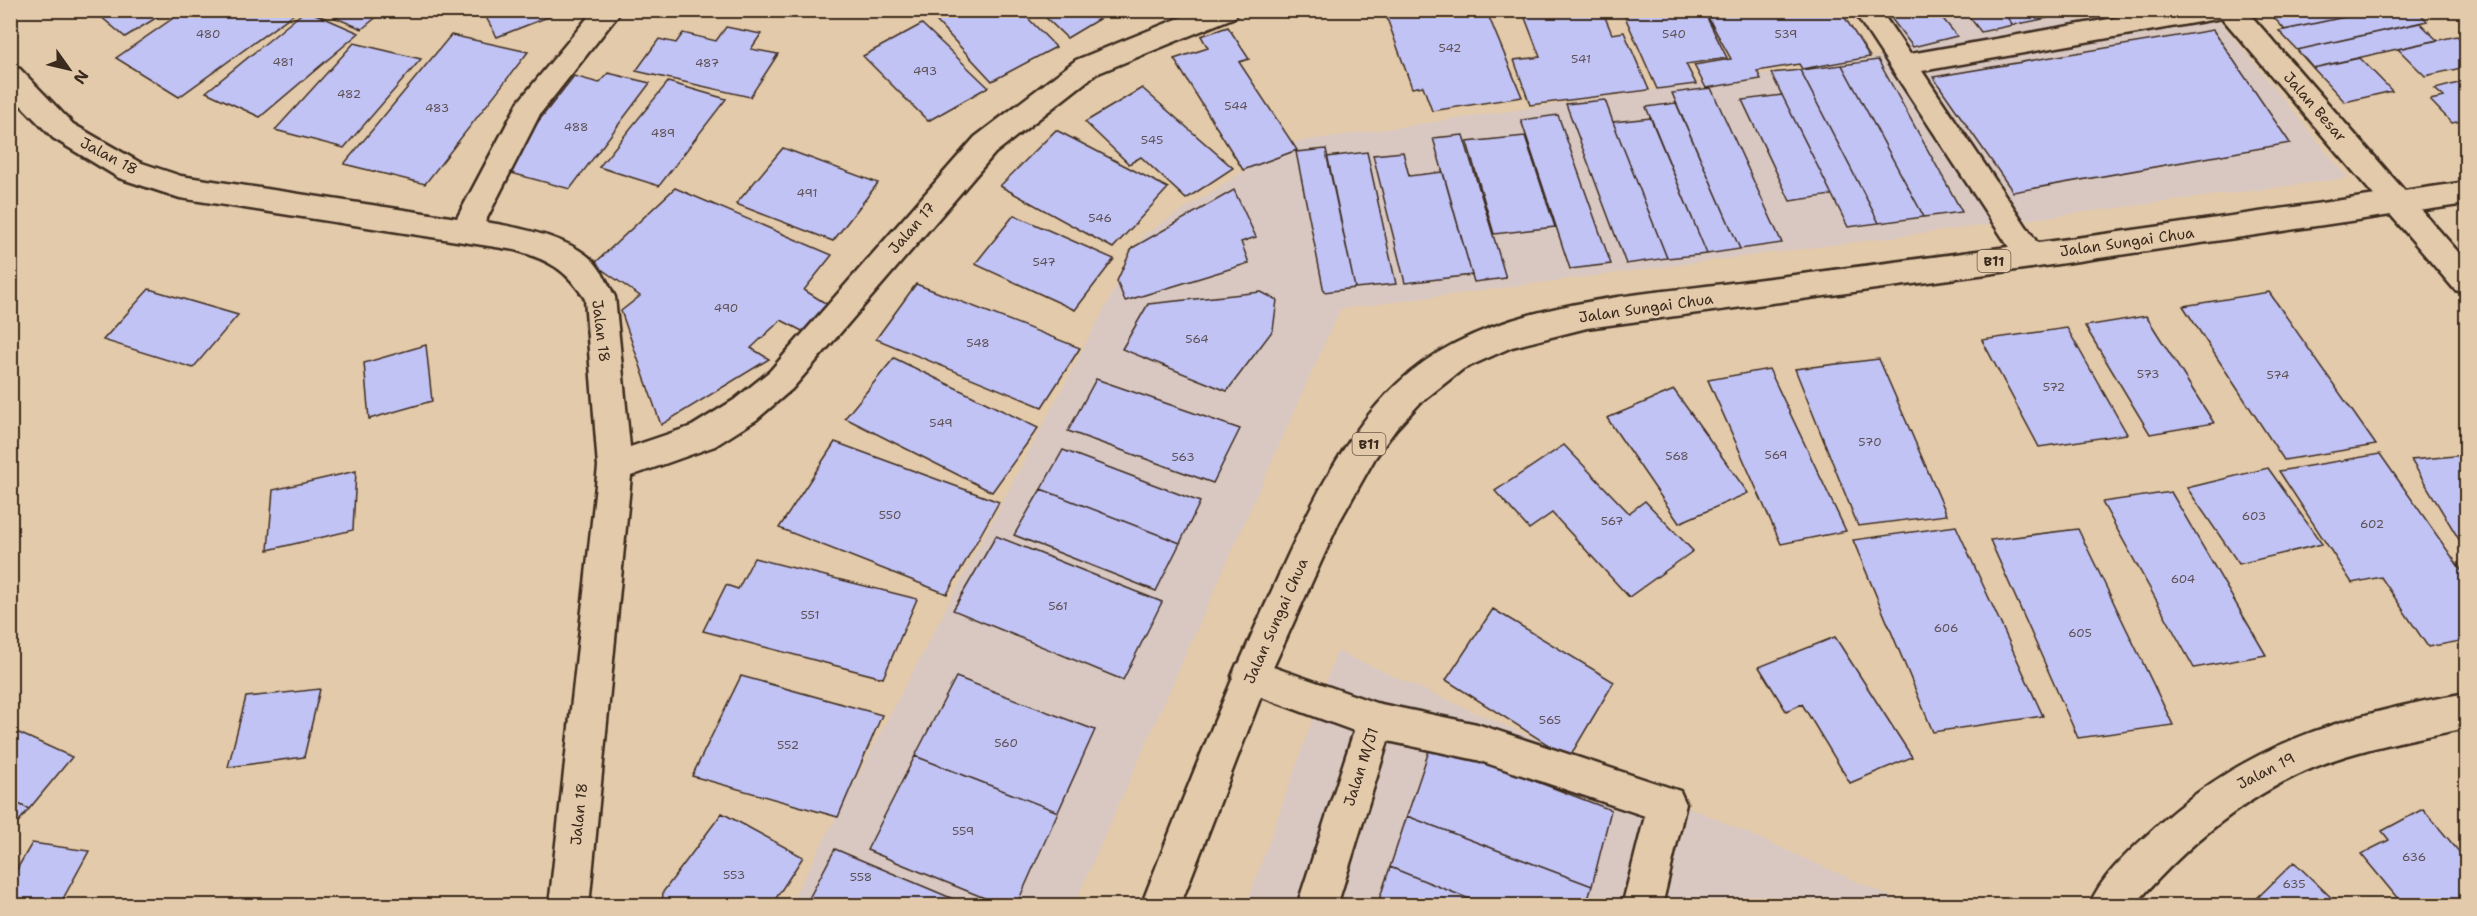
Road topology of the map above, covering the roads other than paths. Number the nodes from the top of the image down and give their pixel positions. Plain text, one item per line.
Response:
1 (609, 10) edge
2 (1226, 10) edge
3 (1866, 10) edge
4 (2217, 10) edge
5 (2230, 10) edge
6 (1902, 65) junction
7 (10, 76) edge
8 (2466, 193) edge
9 (2401, 204) junction
10 (465, 231) junction
11 (2031, 256) junction
12 (2466, 281) edge
13 (615, 467) junction
14 (1251, 676) junction
15 (2466, 711) edge
16 (1376, 721) junction
17 (569, 906) edge
18 (1160, 906) edge
19 (1317, 906) edge
20 (1642, 906) edge
21 (2108, 906) edge

1 - 10 street
2 - 13 street, Jalan 17
3 - 6 street
4 - 6 street
5 - 9 street, Jalan Besar
6 - 11 street
7 - 10 street, Jalan 18
8 - 9 street, Jalan Sungai Chua / B11
9 - 11 street, Jalan Sungai Chua / B11
9 - 12 street, Jalan Besar
10 - 13 street, Jalan 18
11 - 14 street, Jalan Sungai Chua / B11
13 - 17 street, Jalan 18
14 - 16 street, Jalan M/J1
14 - 18 street, Jalan Sungai Chua / B11
15 - 21 street, Jalan 19
16 - 19 street, Jalan M/J1
16 - 20 street

